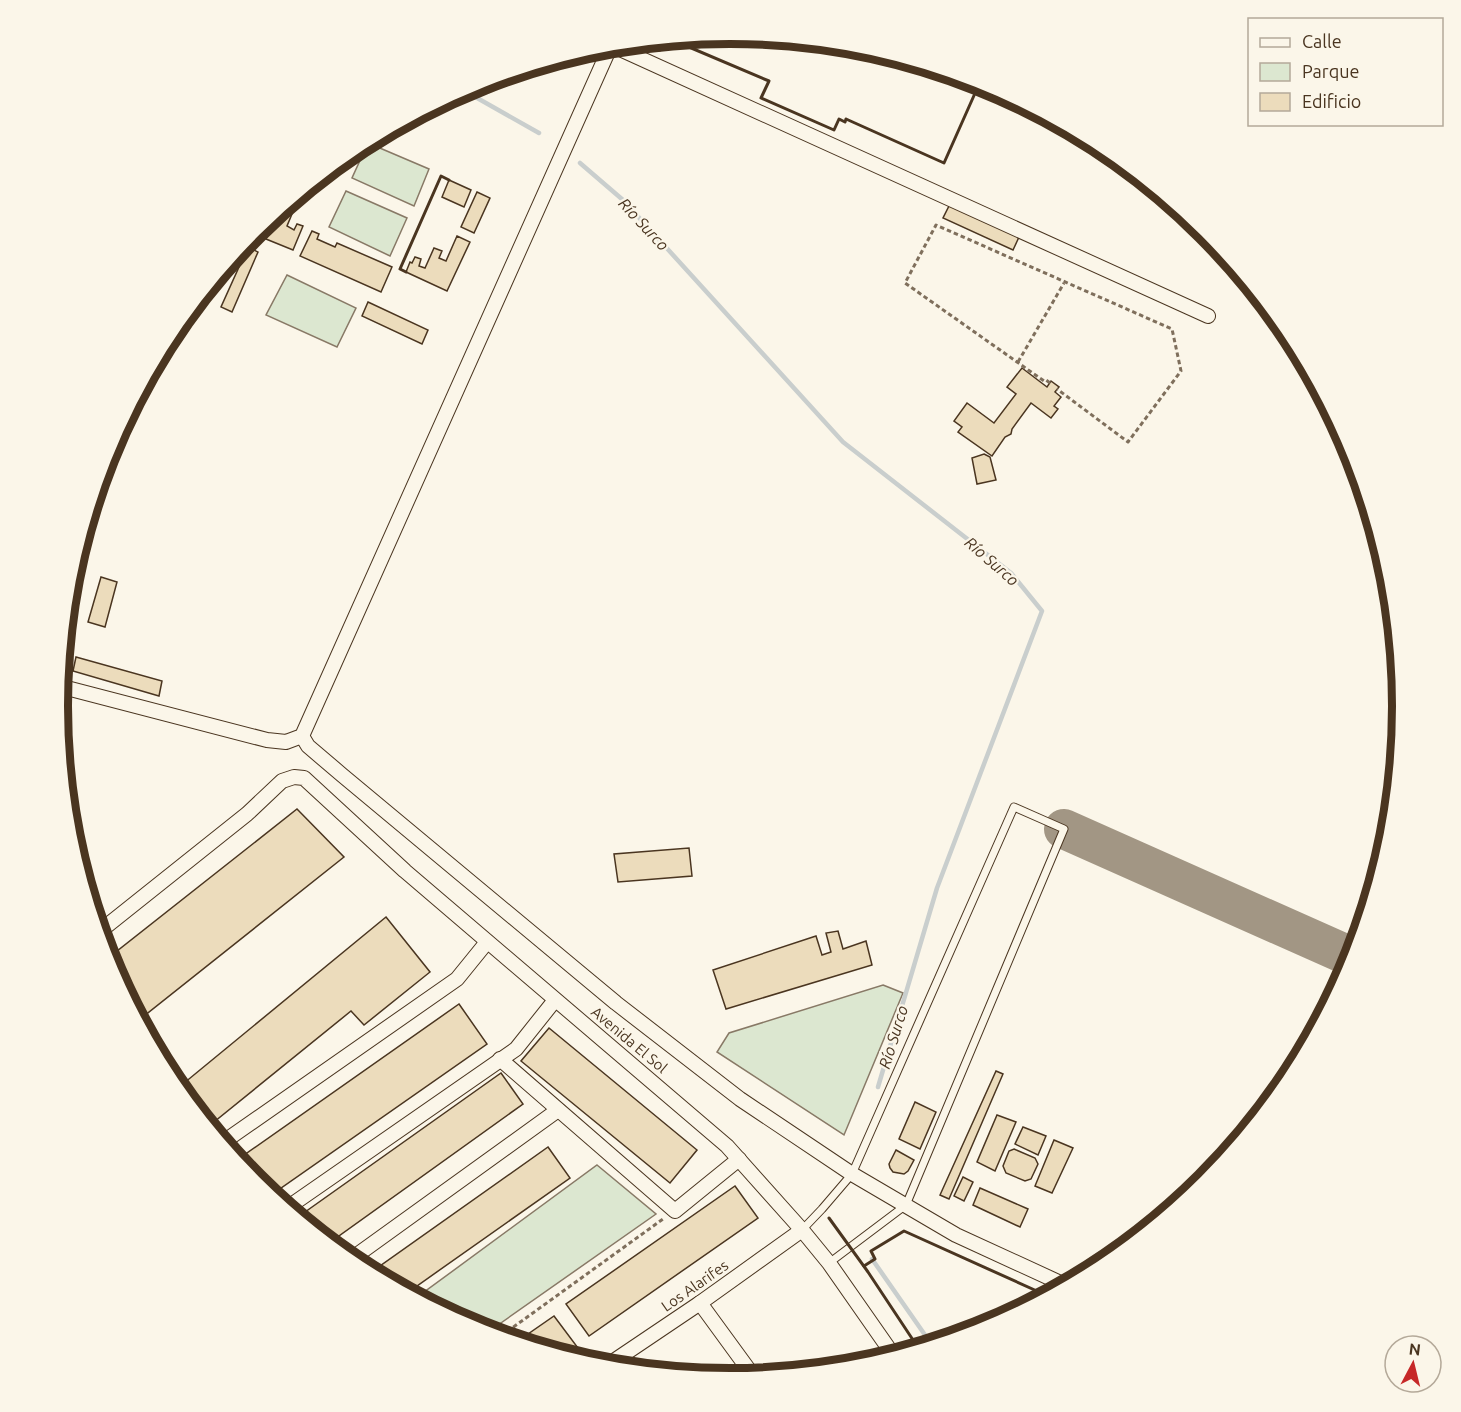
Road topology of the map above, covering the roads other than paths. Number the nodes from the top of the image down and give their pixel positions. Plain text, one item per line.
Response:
1 (626, 52) edge
2 (606, 55) edge
3 (1208, 316) dead end
4 (68, 688) edge
5 (302, 736) junction
6 (106, 927) edge
7 (487, 942) junction
8 (555, 1000) junction
9 (500, 1059) junction
10 (558, 1110) junction
11 (228, 1139) edge
12 (739, 1159) junction
13 (852, 1174) junction
14 (293, 1203) edge
15 (906, 1205) junction
16 (802, 1230) junction
17 (358, 1254) edge
18 (829, 1263) junction
19 (1058, 1282) edge
20 (700, 1302) junction
21 (889, 1349) edge
22 (617, 1359) edge
23 (747, 1368) edge

1 - 3 street
2 - 5 street
4 - 5 street
5 - 13 street
6 - 7 street, Avenida El Sol
7 - 8 street, Avenida El Sol
7 - 11 street
8 - 9 street
8 - 12 street, Avenida El Sol
9 - 10 street
9 - 14 street
10 - 12 street
10 - 17 street
12 - 16 street, Avenida El Sol
13 - 15 street
13 - 15 lane
13 - 16 lane
15 - 18 lane
15 - 19 street
16 - 18 street, Avenida El Sol
16 - 20 street, Los Alarifes
18 - 21 street, Avenida El Sol
20 - 22 street, Los Alarifes
20 - 23 street

